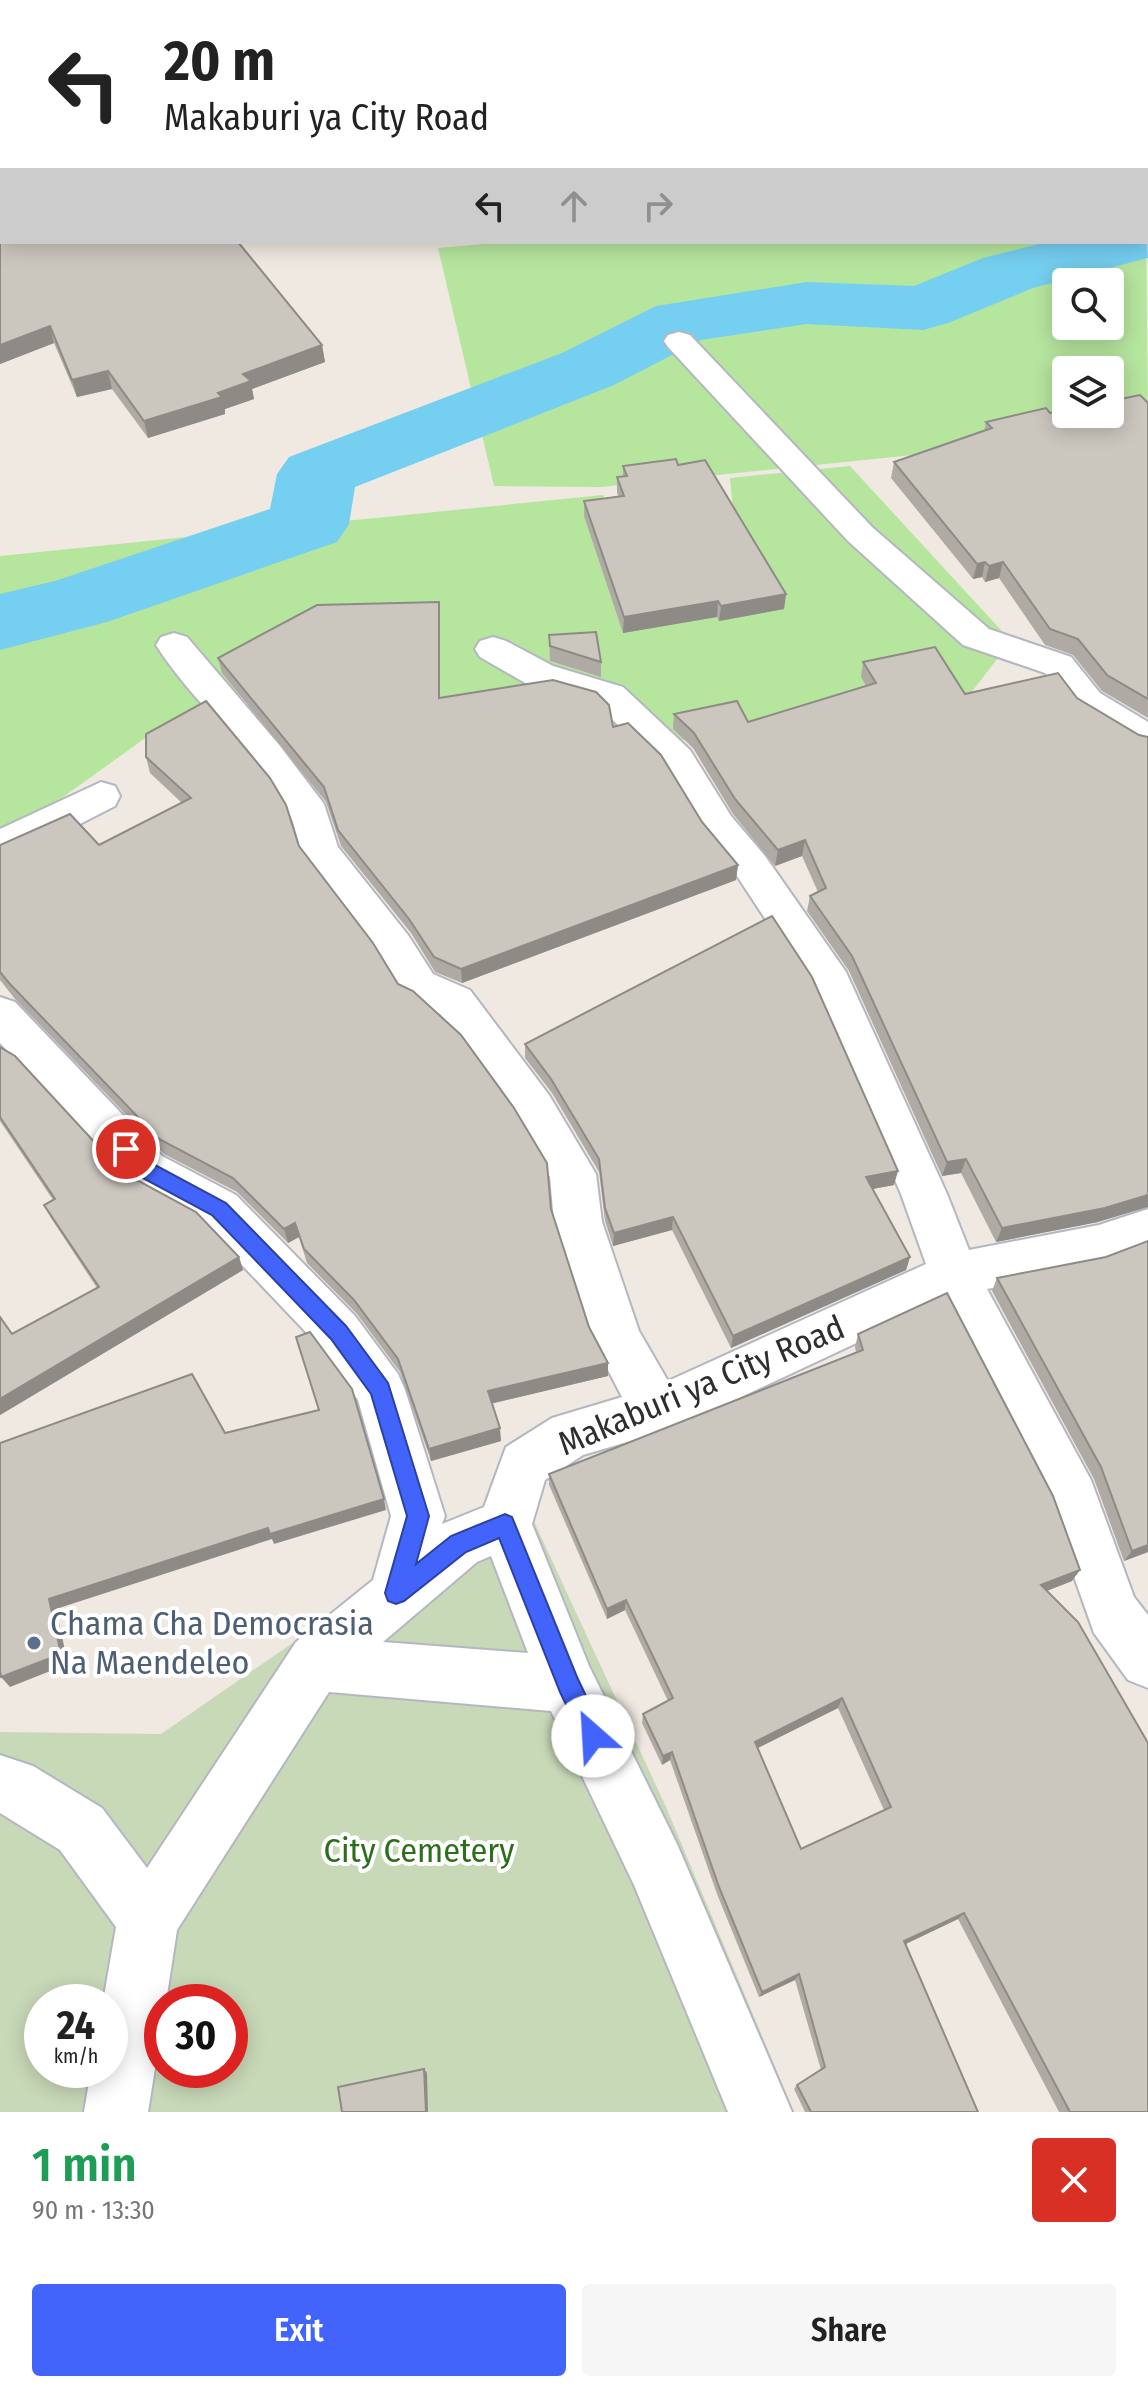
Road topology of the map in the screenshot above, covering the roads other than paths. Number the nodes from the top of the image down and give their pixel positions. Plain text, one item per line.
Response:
1 (679, 341) dead end
2 (174, 645) dead end
3 (493, 649) dead end
4 (1148, 739) edge
5 (101, 796) dead end
6 (0, 844) edge
7 (0, 1014) edge
8 (1148, 1229) edge
9 (954, 1274) junction
10 (657, 1411) junction
11 (505, 1524) junction
12 (396, 1593) junction
13 (1148, 1660) edge
14 (316, 1662) junction
15 (568, 1684) junction
16 (0, 1784) edge
17 (148, 1920) junction
18 (116, 2112) edge
19 (760, 2112) edge

1 - 4 street
2 - 10 street
3 - 9 street
5 - 6 street
7 - 12 street
8 - 9 street, Makaburi ya City Road
9 - 10 street, Makaburi ya City Road
9 - 13 street
10 - 11 street, Makaburi ya City Road
11 - 12 street
11 - 15 street
12 - 14 street
14 - 15 street
14 - 17 street
15 - 19 street
16 - 17 street
17 - 18 street

